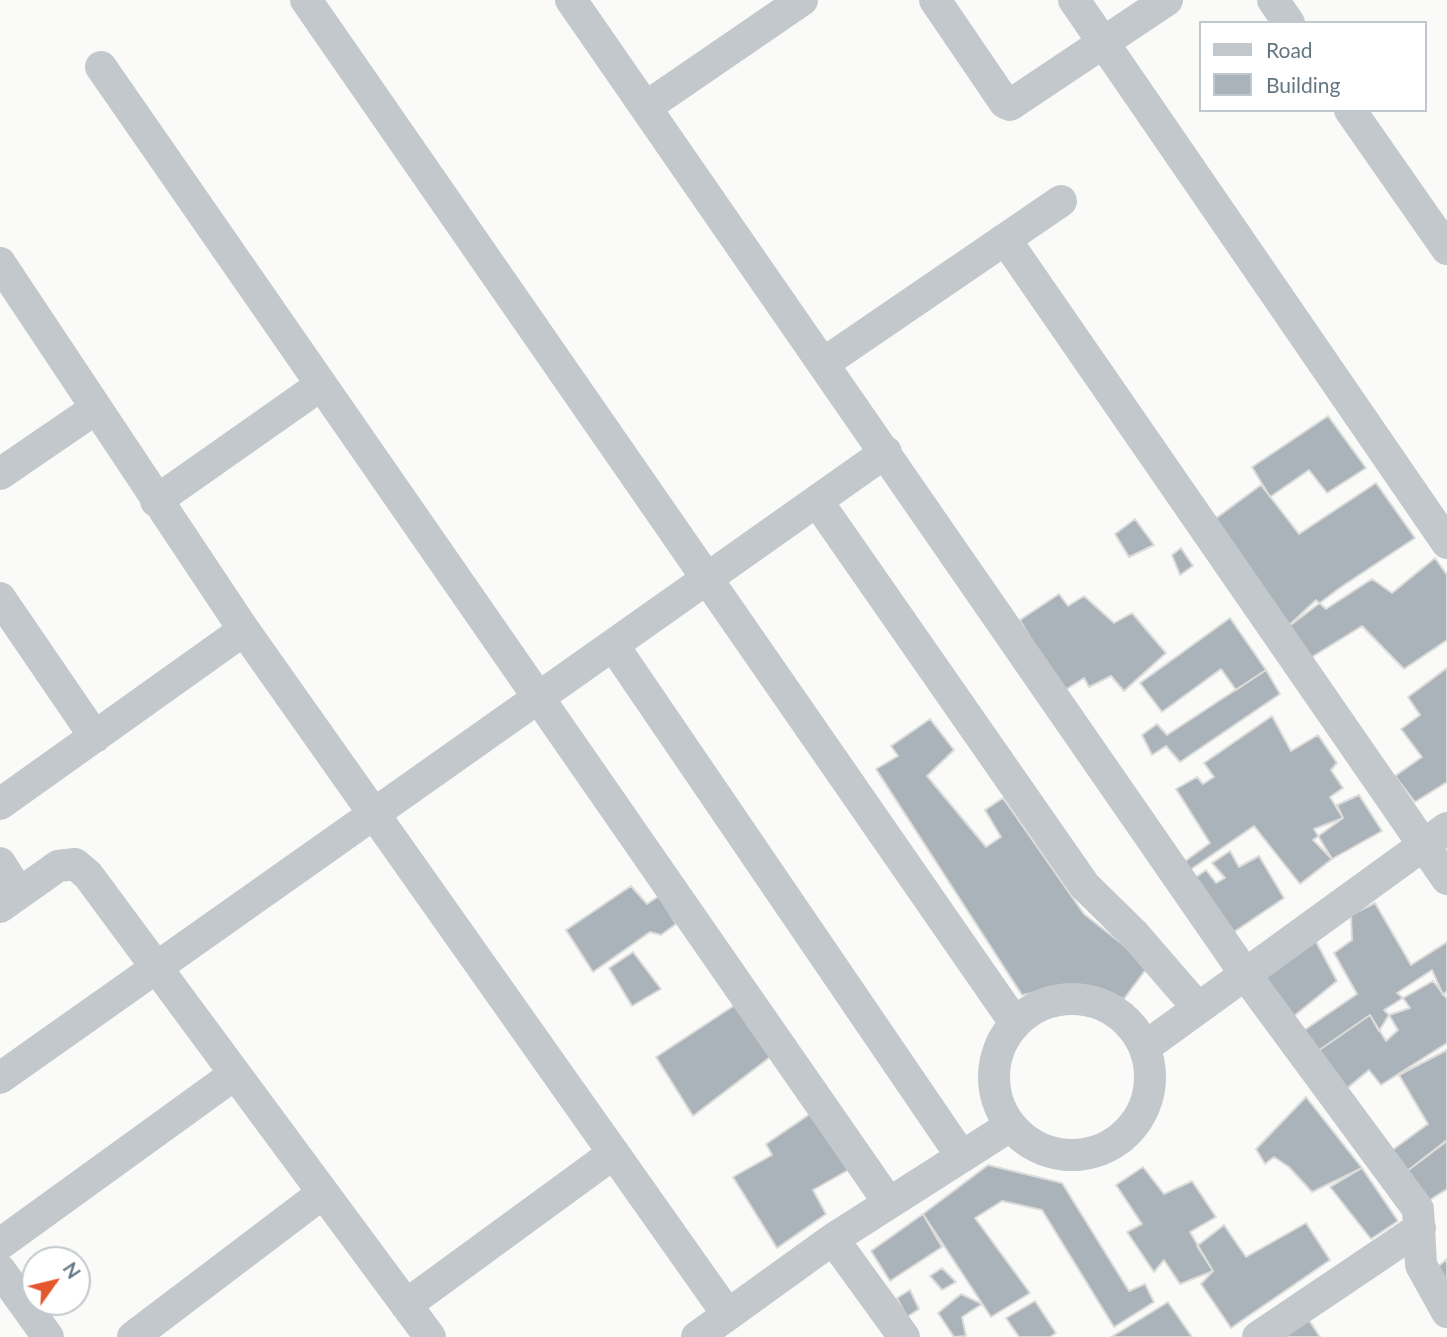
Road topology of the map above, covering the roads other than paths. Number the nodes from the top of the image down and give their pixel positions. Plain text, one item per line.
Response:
1 (306, 0) edge
2 (571, 0) edge
3 (802, 0) edge
4 (935, 0) edge
5 (1074, 0) edge
6 (1167, 0) edge
7 (1273, 0) edge
8 (1288, 21) edge
9 (1104, 43) junction
10 (101, 67) dead end
11 (646, 107) junction
12 (1351, 112) edge
13 (1061, 201) dead end
14 (1005, 239) junction
15 (1447, 249) edge
16 (0, 263) edge
17 (824, 363) junction
18 (321, 385) junction
19 (95, 409) junction
20 (886, 452) junction
21 (0, 474) edge
22 (817, 500) junction
23 (156, 501) junction
24 (1447, 542) edge
25 (707, 579) junction
26 (0, 598) edge
27 (244, 630) junction
28 (613, 645) junction
29 (538, 697) junction
30 (95, 737) junction
31 (0, 804) edge
32 (372, 815) junction
33 (1435, 837) edge
34 (0, 863) edge
35 (1447, 879) edge
36 (10, 900) edge
37 (156, 967) junction
38 (1244, 972) junction
39 (1198, 1008) junction
40 (1015, 1023) junction
41 (1145, 1047) junction
42 (235, 1074) junction
43 (0, 1078) edge
44 (1010, 1126) junction
45 (614, 1153) junction
46 (962, 1157) junction
47 (323, 1193) junction
48 (889, 1203) junction
49 (1420, 1228) junction
50 (833, 1239) junction
51 (0, 1244) edge
52 (0, 1270) edge
53 (406, 1305) junction
54 (1447, 1312) edge
55 (728, 1315) junction
56 (39, 1334) edge
57 (133, 1337) edge
58 (430, 1337) edge
59 (697, 1337) edge
60 (904, 1337) edge
61 (1258, 1337) edge

1 - 25 street
2 - 11 street
3 - 11 street
4 - 9 street
5 - 9 street
6 - 9 street
7 - 8 street
9 - 24 street
10 - 18 street
11 - 17 street
12 - 15 street
13 - 14 street
14 - 17 street
14 - 33 street
16 - 19 street
17 - 20 street
18 - 23 street
18 - 29 street
19 - 21 street
19 - 23 street
20 - 22 street
20 - 38 street
22 - 25 street
22 - 39 street
23 - 27 street
25 - 28 street
25 - 40 street
26 - 30 street
27 - 30 street
27 - 32 street
28 - 29 street
28 - 46 street
29 - 32 street
29 - 48 street
30 - 31 street
32 - 37 street
32 - 45 street
33 - 35 street
33 - 38 street
34 - 36 street
36 - 37 street
37 - 42 street
37 - 43 street
38 - 39 street
38 - 49 street
39 - 41 street
40 - 41 street
40 - 44 street
41 - 44 street
42 - 47 street
42 - 51 street
44 - 46 street
45 - 53 street
45 - 55 street
46 - 48 street
47 - 53 street
47 - 57 street
48 - 50 street
49 - 54 street
49 - 61 street
50 - 55 street
50 - 60 street
52 - 56 street
53 - 58 street
55 - 59 street

